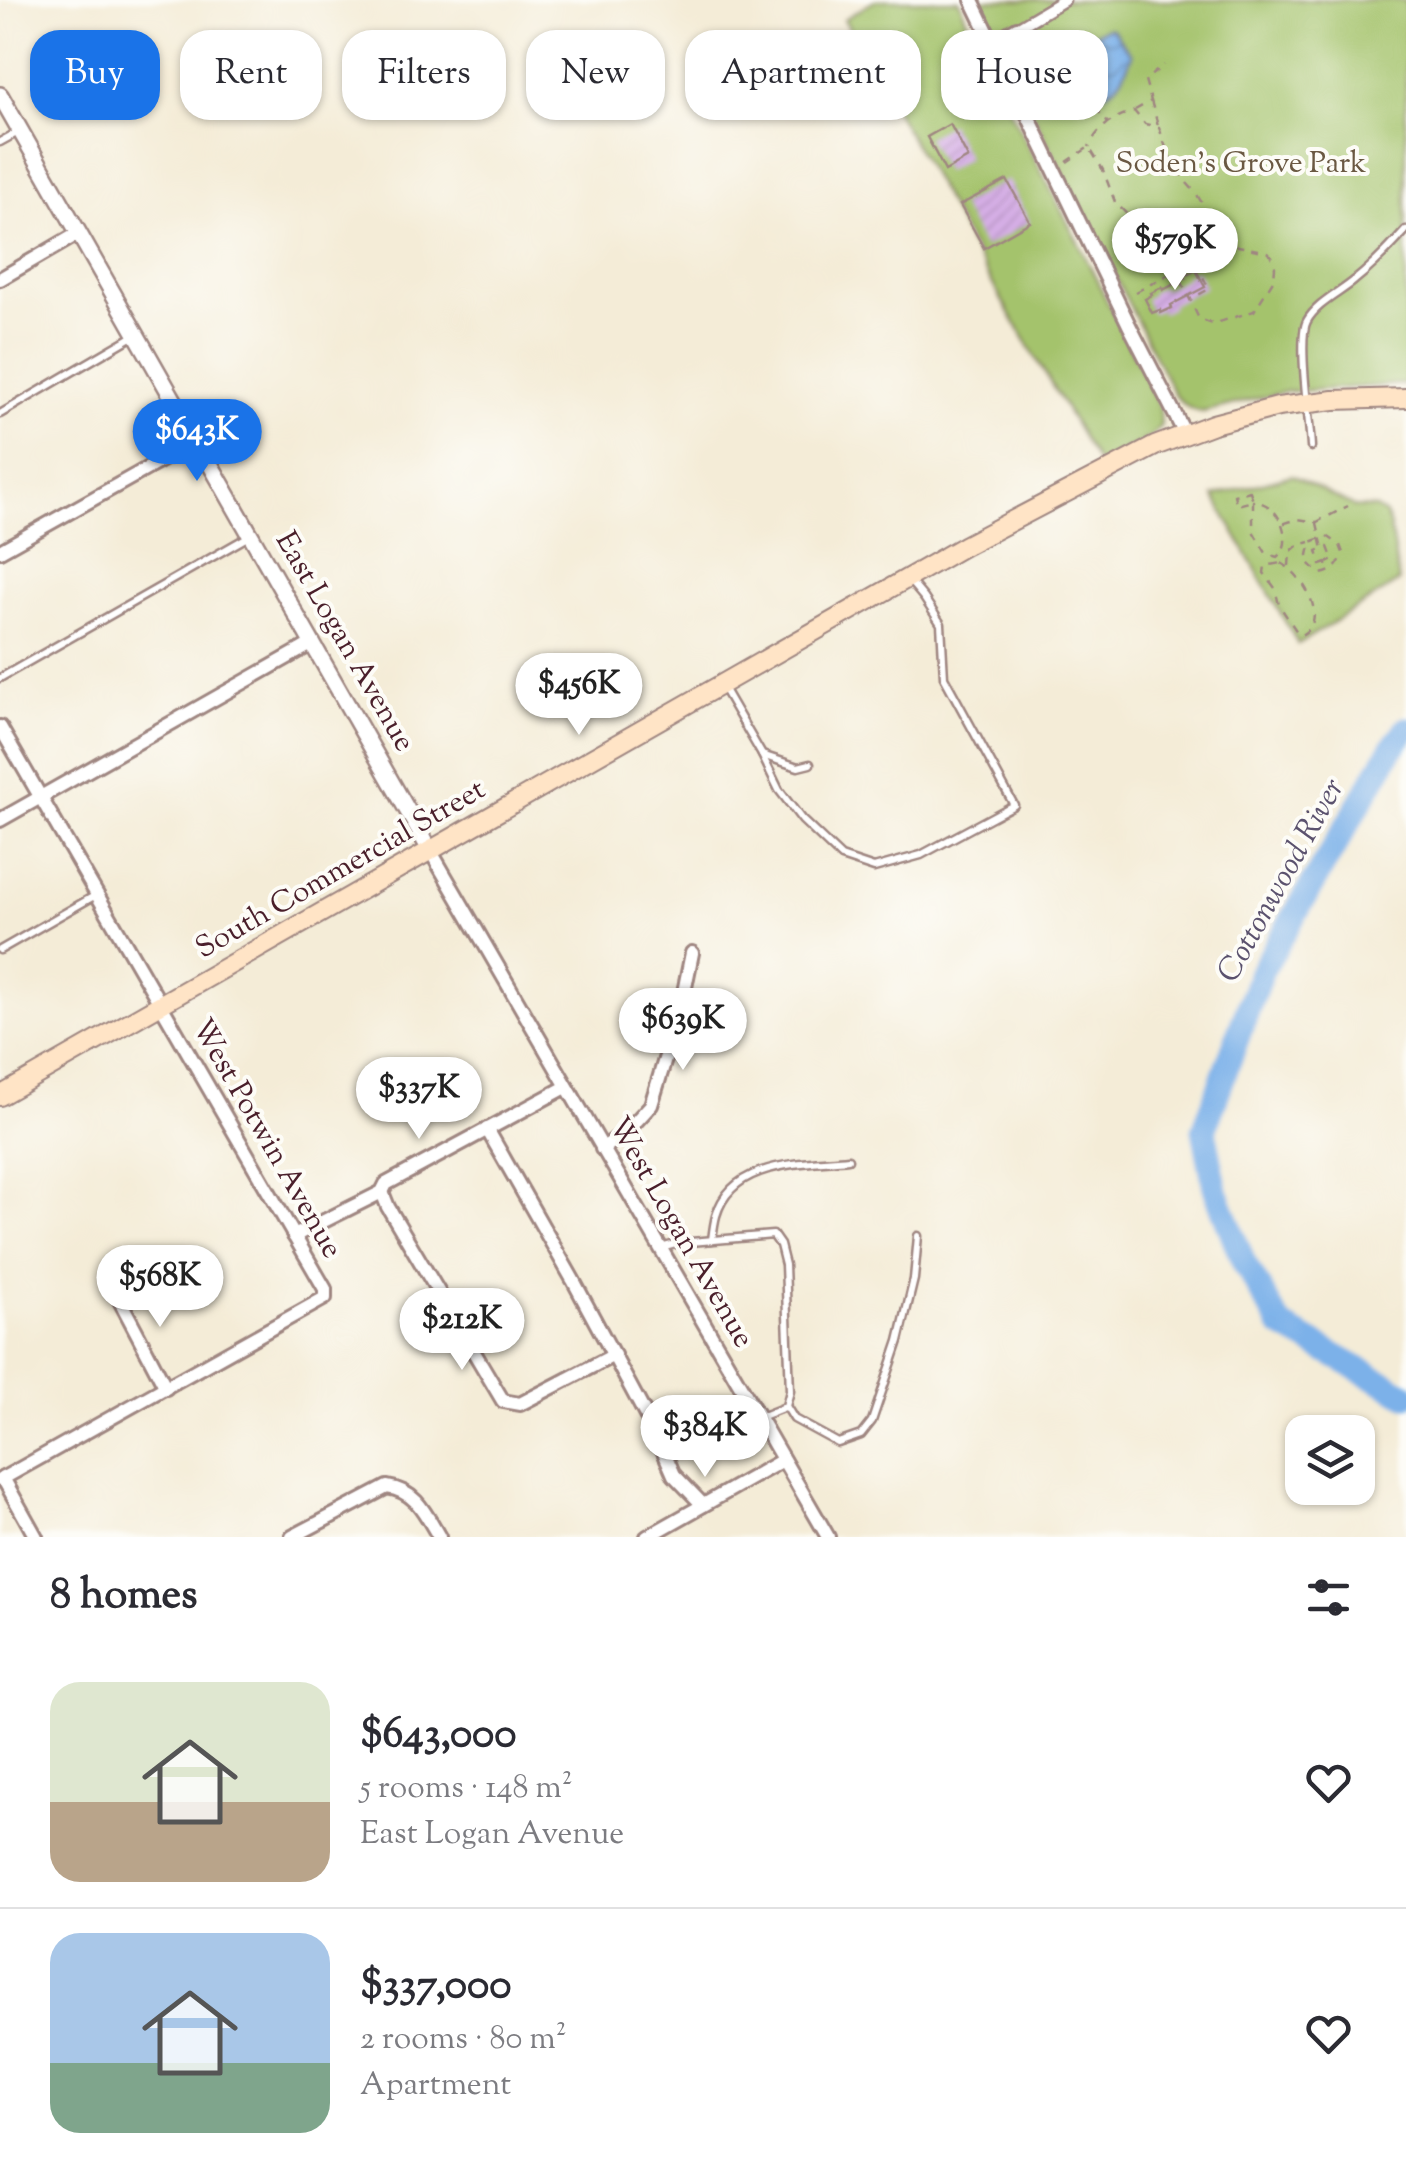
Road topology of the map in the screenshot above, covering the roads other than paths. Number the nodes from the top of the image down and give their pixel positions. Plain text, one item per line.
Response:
1 (972, 0) edge
2 (1064, 0) edge
3 (1017, 28) joint
4 (986, 30) edge
5 (1014, 30) edge
6 (0, 96) edge
7 (1029, 120) edge
8 (20, 131) junction
9 (0, 142) edge
10 (1406, 230) edge
11 (79, 232) junction
12 (0, 279) edge
13 (138, 334) junction
14 (1406, 398) edge
15 (1308, 403) junction
16 (0, 414) edge
17 (1185, 434) junction
18 (198, 440) junction
19 (1311, 447) dead end
20 (252, 534) junction
21 (0, 551) edge
22 (907, 578) junction
23 (313, 643) junction
24 (0, 678) edge
25 (721, 684) junction
26 (0, 727) edge
27 (762, 754) junction
28 (810, 764) dead end
29 (40, 797) junction
30 (0, 820) edge
31 (430, 850) junction
32 (96, 895) junction
33 (0, 950) edge
34 (692, 953) dead end
35 (159, 1006) junction
36 (566, 1087) junction
37 (0, 1096) edge
38 (487, 1130) junction
39 (602, 1148) junction
40 (848, 1159) dead end
41 (382, 1192) junction
42 (294, 1236) junction
43 (918, 1236) dead end
44 (712, 1240) junction
45 (660, 1248) junction
46 (116, 1293) dead end
47 (614, 1355) junction
48 (166, 1388) junction
49 (786, 1406) junction
50 (758, 1417) junction
51 (783, 1460) junction
52 (2, 1479) edge
53 (704, 1505) junction
54 (36, 1537) edge
55 (292, 1537) edge
56 (439, 1537) edge
57 (648, 1537) edge
58 (828, 1537) edge

1 - 4 street
2 - 3 street
3 - 5 street
6 - 8 street, East Logan Avenue
7 - 17 street
8 - 9 lane
8 - 11 street, East Logan Avenue
10 - 15 lane
11 - 12 street
11 - 13 street, East Logan Avenue
13 - 16 lane
13 - 18 street, East Logan Avenue
14 - 15 main road, South Commercial Street
15 - 17 main road, South Commercial Street
15 - 19 lane
17 - 22 main road, South Commercial Street
18 - 20 street, East Logan Avenue
18 - 21 street
20 - 23 street, East Logan Avenue
20 - 24 lane
22 - 25 main road, South Commercial Street
22 - 27 lane
23 - 29 street
23 - 31 street, East Logan Avenue
25 - 27 lane
25 - 31 main road, South Commercial Street
26 - 29 street, West Potwin Avenue
27 - 28 lane
29 - 30 street
29 - 32 street, West Potwin Avenue
31 - 35 main road, South Commercial Street
31 - 36 street, West Logan Avenue
32 - 33 lane
32 - 35 street, West Potwin Avenue
34 - 39 street
35 - 37 main road, South Commercial Street
35 - 42 street, West Potwin Avenue
36 - 38 street
36 - 39 street, West Logan Avenue
38 - 41 street
38 - 47 street
39 - 45 street, West Logan Avenue
40 - 44 lane
41 - 42 street
41 - 47 street
42 - 48 street, West Potwin Avenue
43 - 49 lane
44 - 45 lane
44 - 49 lane
45 - 50 street, West Logan Avenue
46 - 48 street
47 - 53 street
48 - 52 street
49 - 50 lane
50 - 51 street, West Logan Avenue
51 - 53 street
51 - 58 street, West Logan Avenue
52 - 54 street
53 - 57 street
55 - 56 street

